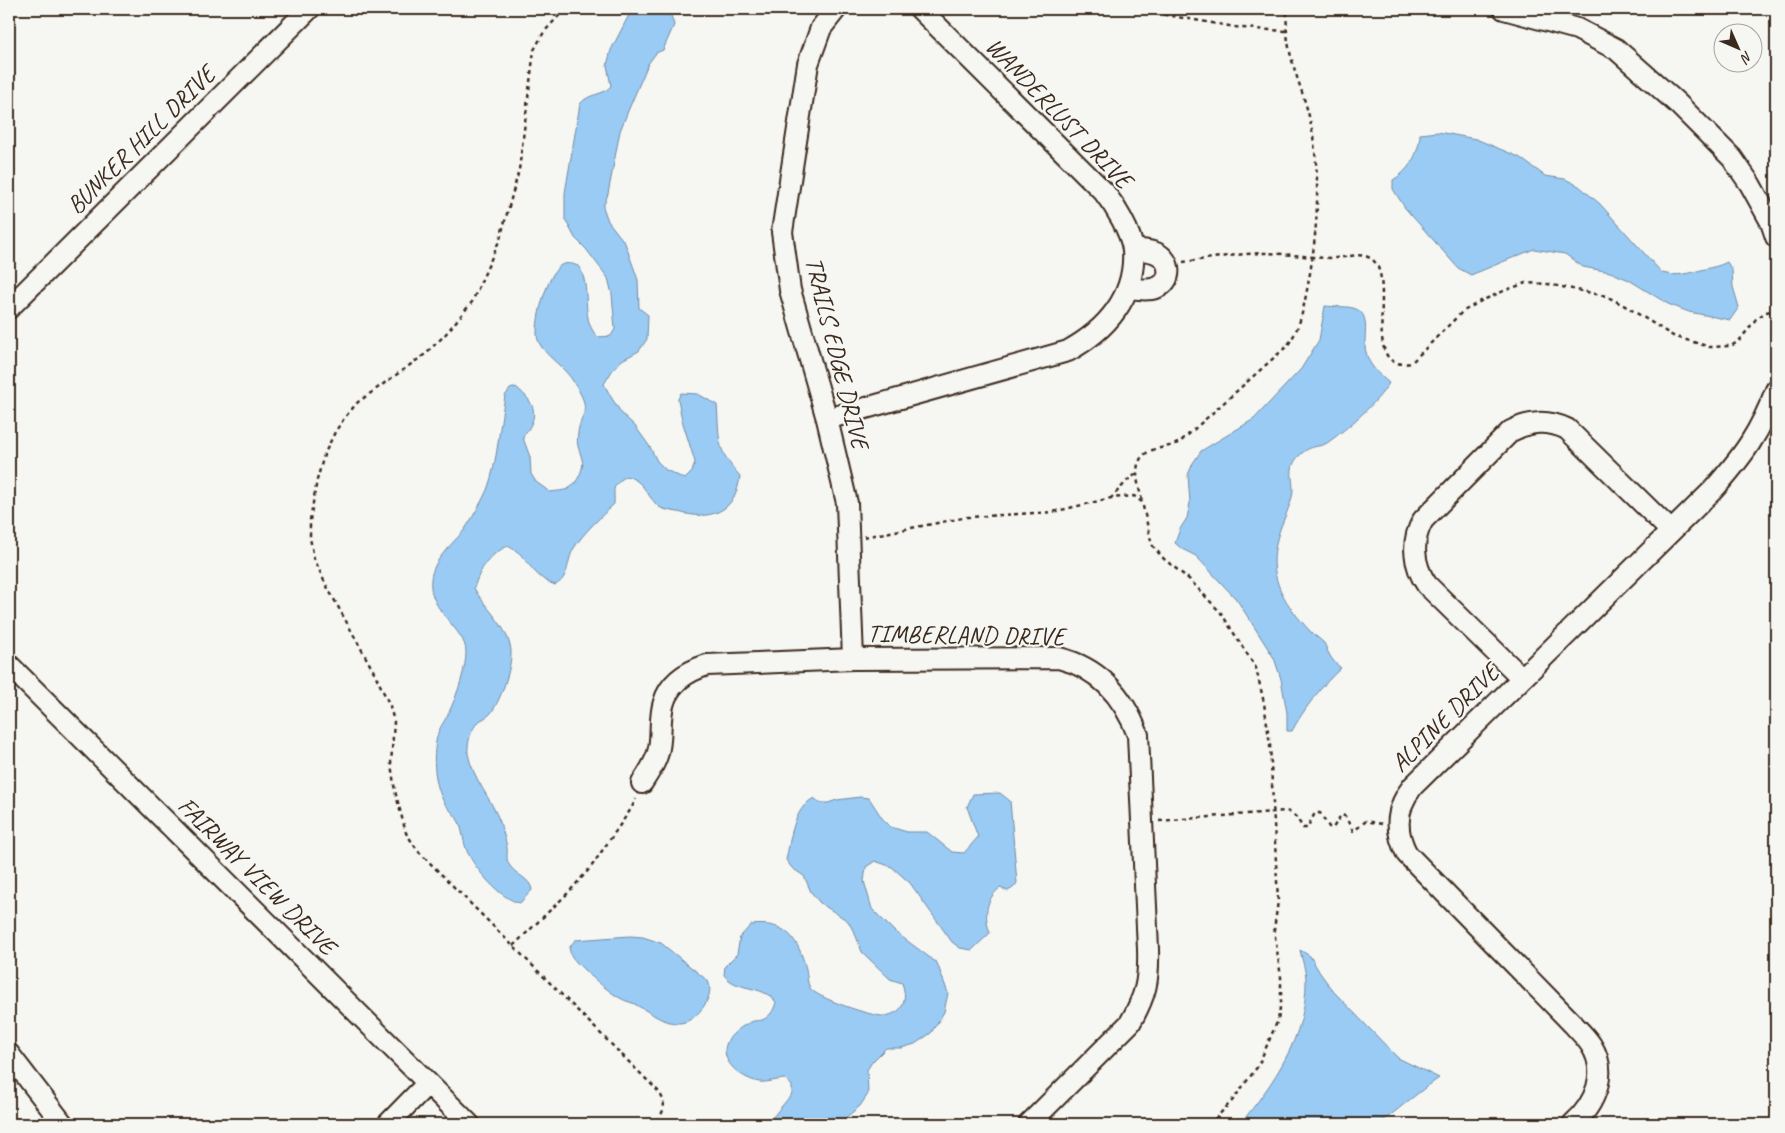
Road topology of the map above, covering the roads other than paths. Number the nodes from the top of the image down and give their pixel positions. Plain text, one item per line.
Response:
1 (309, 9) edge
2 (836, 9) edge
3 (920, 9) edge
4 (1504, 9) edge
5 (1776, 237) edge
6 (1133, 248) junction
7 (1129, 288) junction
8 (9, 308) edge
9 (1776, 390) edge
10 (827, 419) junction
11 (1671, 531) junction
12 (853, 659) junction
13 (9, 665) edge
14 (1522, 678) junction
15 (642, 783) road end
16 (9, 1054) edge
17 (427, 1084) junction
18 (62, 1124) edge
19 (388, 1124) edge
20 (469, 1124) edge
21 (1029, 1124) edge
22 (1573, 1124) edge

1 - 8 street, BUNKER HILL DRIVE
2 - 10 street, TRAILS EDGE DRIVE
3 - 6 street, WANDERLUST DRIVE
4 - 5 street
6 - 7 street, WANDERLUST DRIVE
6 - 7 street
7 - 10 street, WANDERLUST DRIVE
9 - 11 street, ALPINE DRIVE
10 - 12 street, TRAILS EDGE DRIVE
11 - 14 street, ALPINE DRIVE
11 - 14 street
12 - 15 street, TIMBERLAND DRIVE
12 - 21 street, TIMBERLAND DRIVE
13 - 17 street, FAIRWAY VIEW DRIVE
14 - 22 street, ALPINE DRIVE
16 - 18 street
17 - 19 street
17 - 20 street, FAIRWAY VIEW DRIVE

